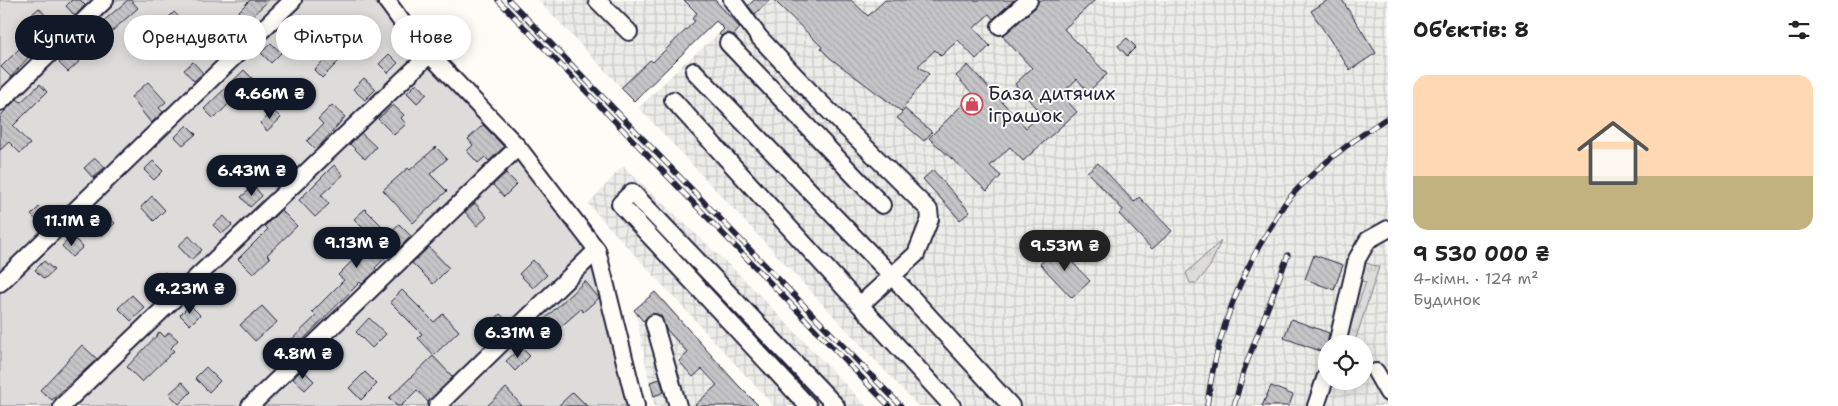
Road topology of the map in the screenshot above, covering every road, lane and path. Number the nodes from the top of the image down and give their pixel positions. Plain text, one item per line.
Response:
1 (105, 0) edge
2 (293, 0) edge
3 (386, 0) edge
4 (597, 0) edge
5 (1029, 0) edge
6 (736, 4) edge
7 (397, 15) edge
8 (1000, 26) dead end
9 (629, 32) dead end
10 (728, 42) dead end
11 (424, 60) edge
12 (436, 60) edge
13 (694, 72) dead end
14 (815, 97) junction
15 (673, 100) dead end
16 (0, 102) edge
17 (795, 116) junction
18 (518, 146) junction
19 (882, 205) dead end
20 (1388, 229) edge
21 (597, 250) junction
22 (892, 276) junction
23 (0, 283) edge
24 (860, 305) junction
25 (654, 323) dead end
26 (1339, 335) edge
27 (1376, 372) dead end
28 (1321, 390) edge
29 (1388, 393) edge
30 (62, 406) edge
31 (250, 406) edge
32 (437, 406) edge
33 (636, 406) edge
34 (678, 406) edge
35 (808, 406) edge
36 (836, 406) edge
37 (952, 406) edge
38 (1012, 406) edge
39 (1316, 406) edge

1 - 16 street
2 - 23 street
3 - 7 street
4 - 9 street
5 - 8 street
6 - 14 street
10 - 17 street
11 - 30 street
12 - 18 street
13 - 22 street
14 - 17 street
14 - 22 street
15 - 24 street
17 - 19 street
18 - 21 street
18 - 31 street
20 - 26 street
21 - 32 street
21 - 33 street
22 - 24 street
22 - 38 street
24 - 37 street
25 - 34 street
27 - 29 street
28 - 39 street
35 - 36 street

